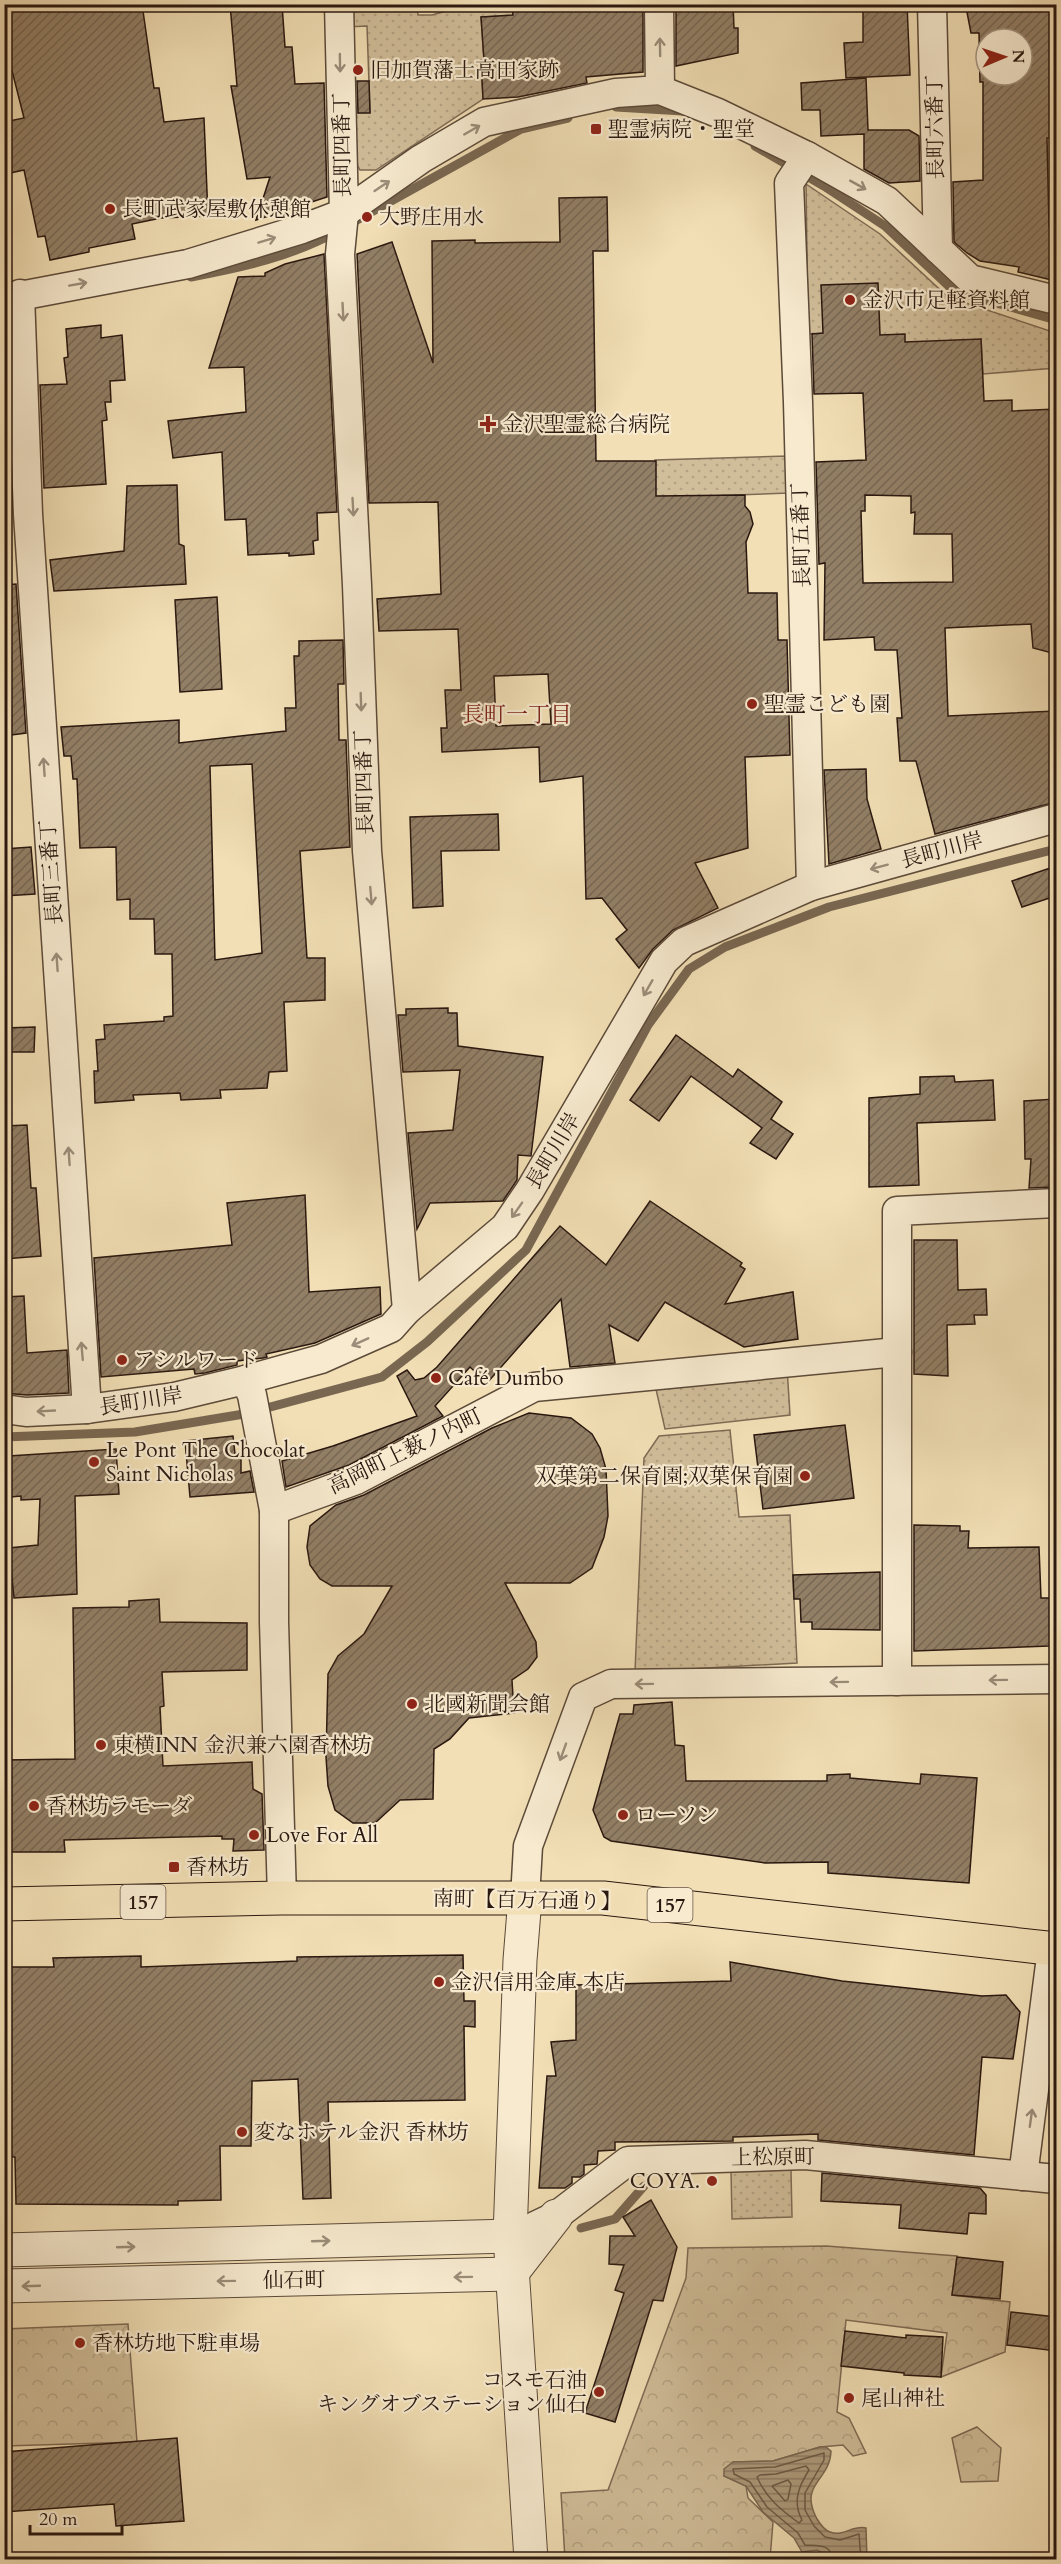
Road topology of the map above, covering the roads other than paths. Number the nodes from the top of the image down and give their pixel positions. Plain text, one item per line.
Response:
1 (339, 4) edge
2 (659, 4) edge
3 (932, 4) edge
4 (660, 90) junction
5 (807, 156) junction
6 (344, 213) junction
7 (938, 249) junction
8 (12, 297) edge
9 (1056, 300) edge
10 (1056, 818) edge
11 (811, 886) junction
12 (1056, 1203) edge
13 (407, 1310) junction
14 (897, 1352) junction
15 (248, 1387) junction
16 (4, 1409) edge
17 (87, 1409) junction
18 (274, 1510) junction
19 (1056, 1679) edge
20 (897, 1681) junction
21 (282, 1898) junction
22 (525, 1898) junction
23 (4, 1904) edge
24 (1054, 1949) edge
25 (1023, 2175) junction
26 (1056, 2179) edge
27 (556, 2216) junction
28 (510, 2236) junction
29 (76, 2248) junction
30 (4, 2250) edge
31 (511, 2274) junction
32 (78, 2284) junction
33 (4, 2286) edge
34 (531, 2559) edge

1 -> 6 street, 長町四番丁
4 -> 2 street
3 - 7 street, 長町六番丁
4 - 5 street
6 -> 4 street
5 -> 7 street
5 - 11 street, 長町五番丁
8 -> 6 street
6 -> 13 street, 長町四番丁
7 - 9 street
17 -> 8 street, 長町三番丁
10 -> 11 street, 長町川岸
11 -> 13 street, 長町川岸
12 - 14 street
13 -> 15 street, 長町川岸
14 - 18 street, 高岡町上薮ノ内町
14 - 20 street
15 - 17 street, 長町川岸
15 - 18 street
17 -> 16 street, 長町川岸
18 - 21 street
19 -> 20 street
20 -> 22 street
21 - 22 highway, 南町【百万石通り】 / 157
21 - 23 highway, 157
22 - 24 highway, 南町【百万石通り】 / 157
22 - 28 street
25 -> 24 street
25 - 26 street, 上松原町
25 - 27 street, 上松原町
27 - 28 street, 上松原町
27 - 31 street
29 -> 28 street, 仙石町
28 - 31 street
29 - 30 street, 仙石町
29 - 32 street
31 -> 32 street, 仙石町
31 - 34 street
32 -> 33 street, 仙石町

